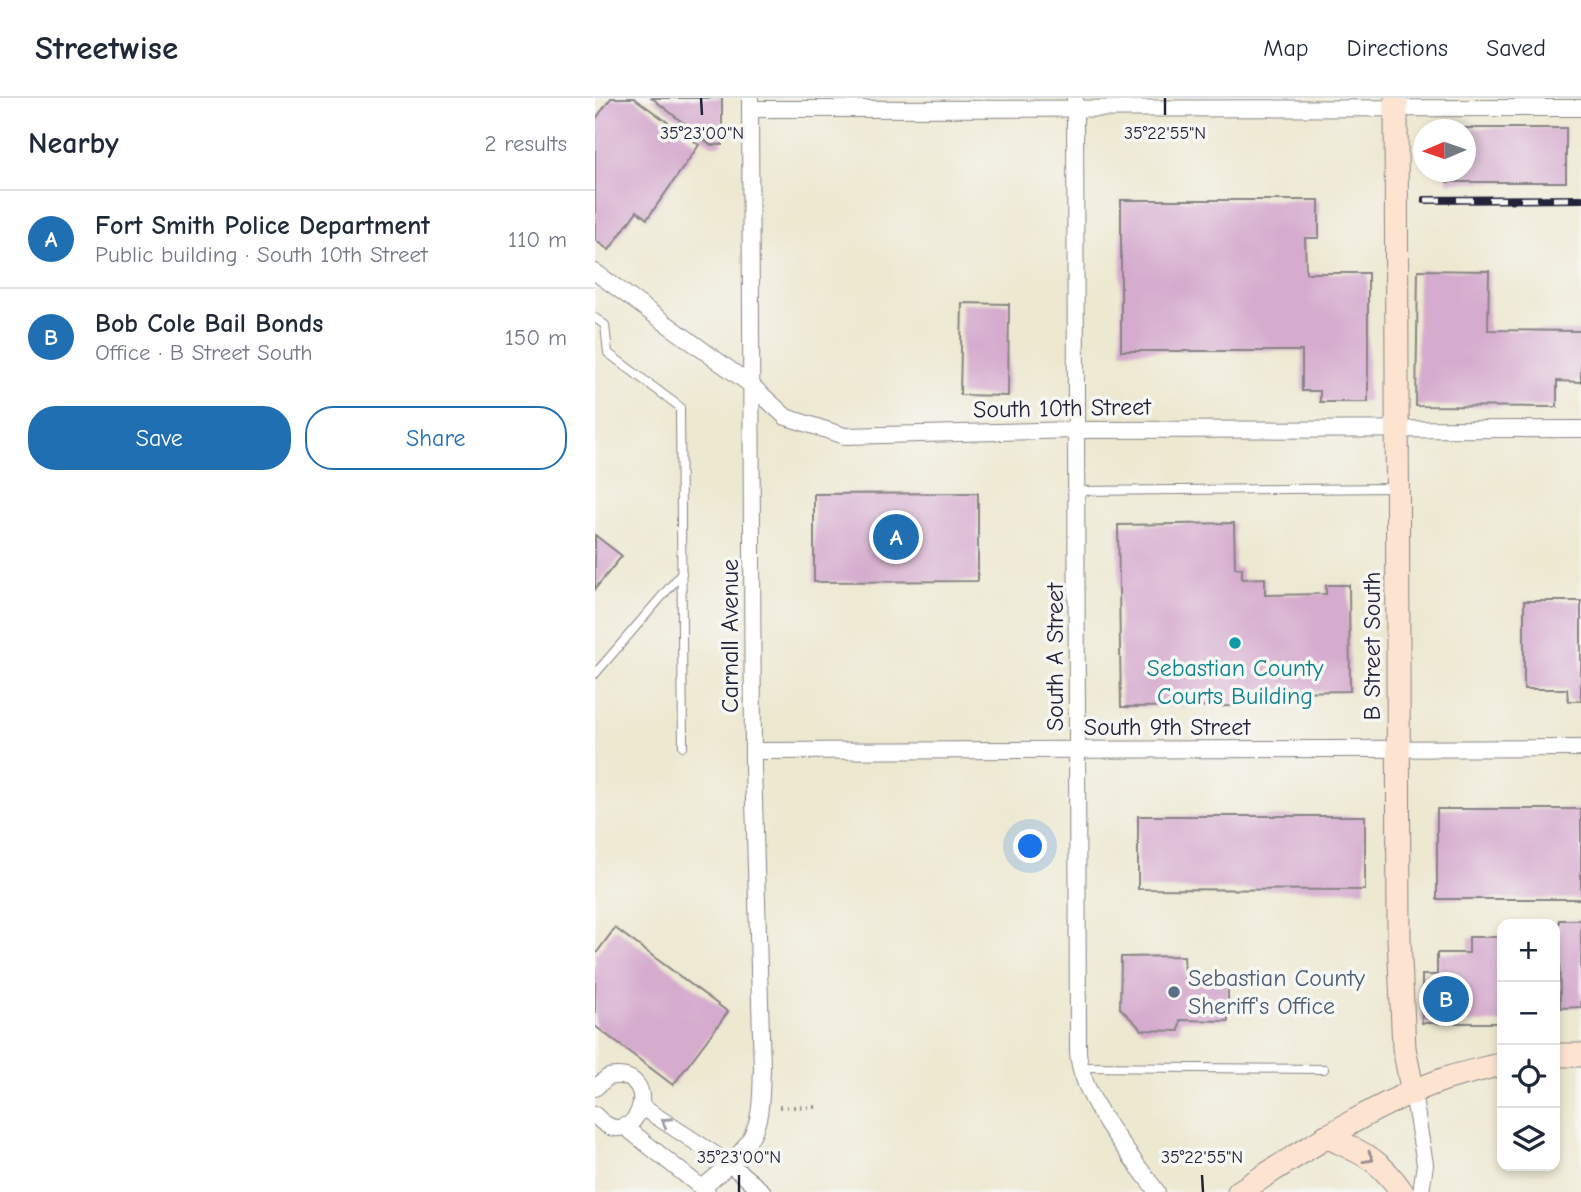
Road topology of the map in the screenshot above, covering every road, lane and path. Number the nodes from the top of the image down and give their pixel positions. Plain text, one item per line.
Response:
1 (1396, 103) edge
2 (750, 104) edge
3 (1075, 104) edge
4 (1581, 108) edge
5 (595, 272) edge
6 (595, 318) edge
7 (751, 385) junction
8 (1397, 429) junction
9 (1581, 429) edge
10 (1076, 430) junction
11 (1397, 488) junction
12 (1077, 491) junction
13 (682, 573) junction
14 (595, 674) edge
15 (683, 746) dead end
16 (1581, 748) edge
17 (1399, 749) junction
18 (753, 751) junction
19 (1078, 751) junction
20 (1560, 1055) edge
21 (1581, 1055) edge
22 (1497, 1065) edge
23 (1079, 1067) junction
24 (1324, 1069) dead end
25 (595, 1088) edge
26 (1413, 1093) junction
27 (642, 1107) junction
28 (773, 1107) dead end
29 (817, 1107) dead end
30 (595, 1115) edge
31 (624, 1126) junction
32 (1326, 1136) junction
33 (731, 1164) junction
34 (704, 1190) edge
35 (763, 1192) edge
36 (1157, 1192) edge
37 (1239, 1192) edge
38 (1402, 1192) edge
39 (1421, 1192) edge

1 - 3 street
1 - 4 street
1 - 8 street, B Street South
2 - 3 street
2 - 7 street, Carnall Avenue
3 - 10 street, South A Street
5 - 7 street, South 10th Street
6 - 13 lane
7 - 10 street, South 10th Street
7 - 18 street, Carnall Avenue
8 - 9 street, South 10th Street
8 - 10 street, South 10th Street
8 - 11 street, B Street South
10 - 12 street, South A Street
11 - 12 lane
11 - 17 street, B Street South
12 - 19 street, South A Street
13 - 14 lane
13 - 15 lane
16 - 17 street, South 9th Street
17 - 19 street, South 9th Street
17 - 26 street, B Street South
18 - 19 street, South 9th Street
18 - 33 street, Carnall Avenue
19 - 23 street, South A Street
20 - 21 street
22 - 26 street
23 - 24 lane
23 - 36 street, South A Street
25 - 27 street
26 - 32 street
26 - 39 street, B Street South
27 - 31 street
33 -> 27 street
28 - 29 path
30 - 31 street
31 - 34 street
32 - 37 street
32 -> 38 street
33 - 34 street, Carnall Avenue
33 - 35 street

